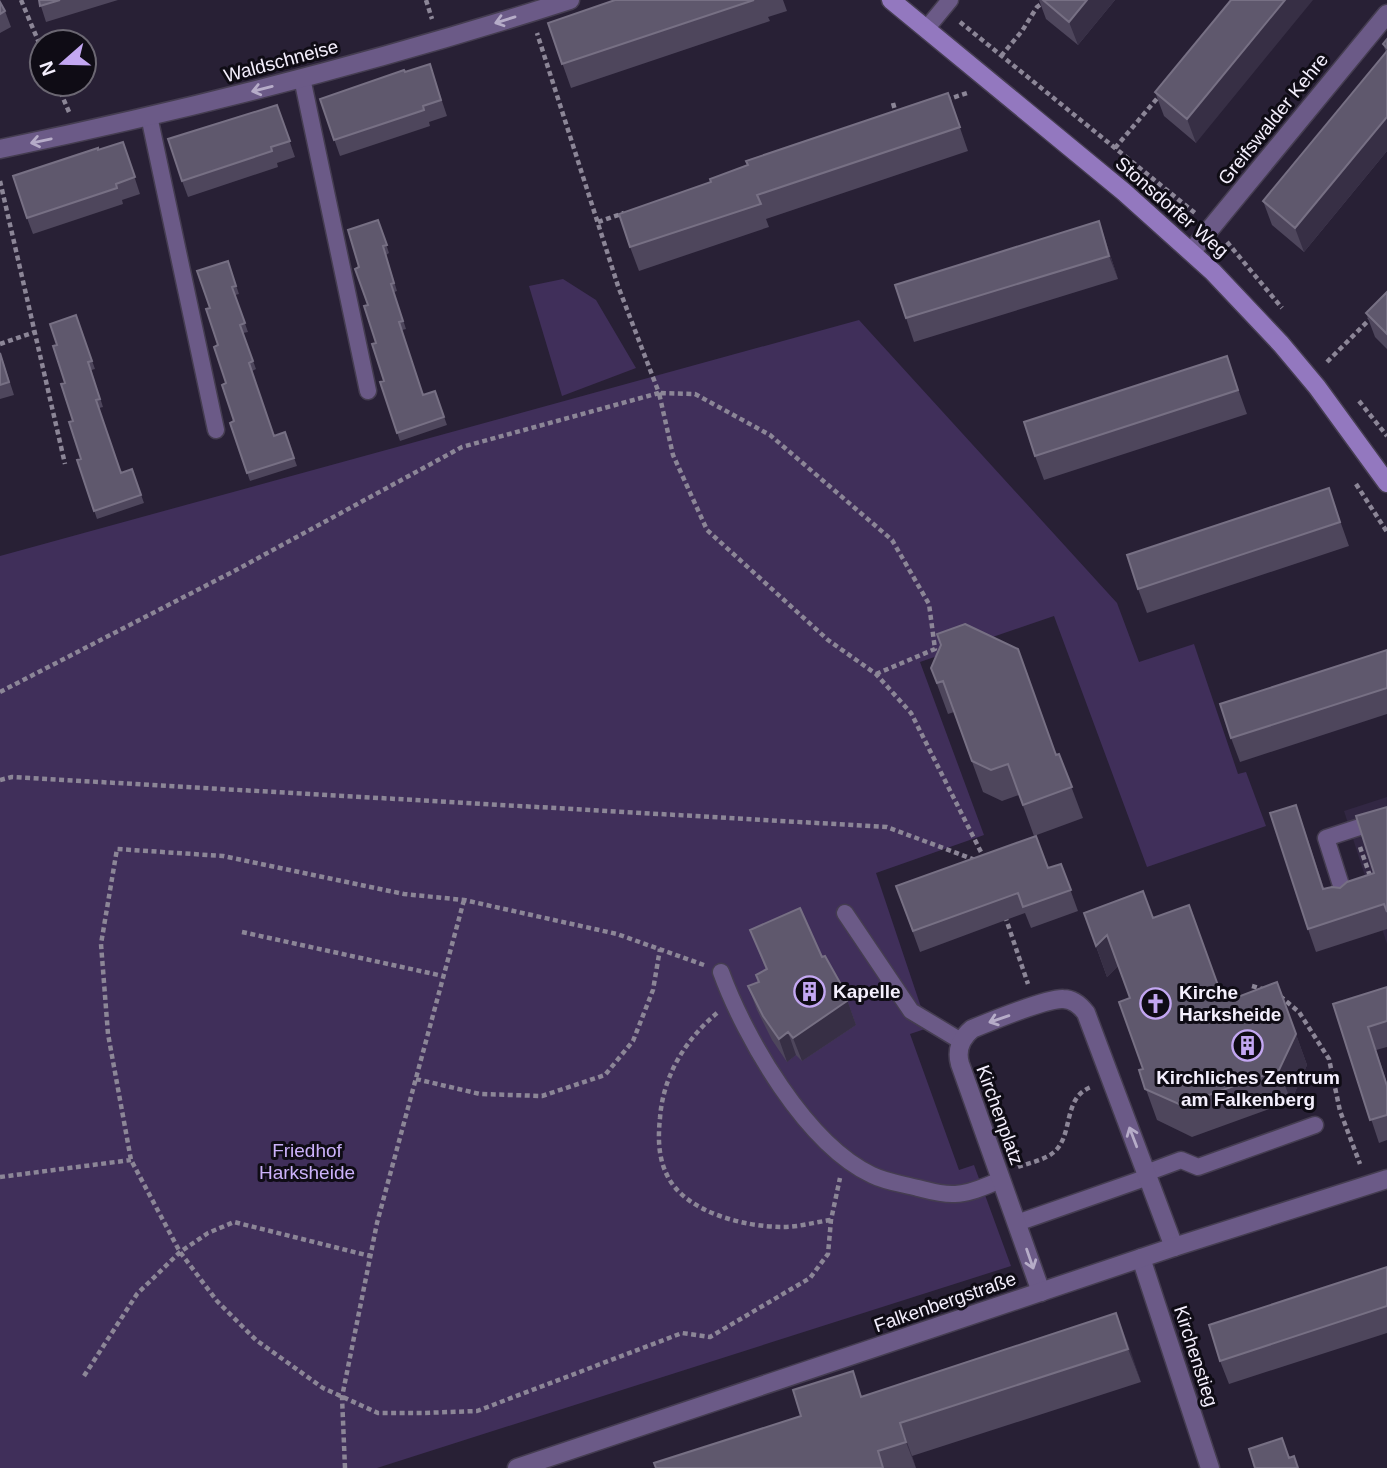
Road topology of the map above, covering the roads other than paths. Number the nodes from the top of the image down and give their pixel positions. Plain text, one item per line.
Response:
1 (570, 0) edge
2 (891, 0) edge
3 (950, 0) edge
4 (1387, 14) edge
5 (927, 28) junction
6 (302, 78) junction
7 (149, 116) junction
8 (0, 149) edge
9 (1192, 251) junction
10 (368, 391) dead end
11 (216, 430) dead end
12 (1387, 483) edge
13 (1387, 818) edge
14 (1346, 901) edge
15 (845, 913) dead end
16 (721, 972) road end
17 (961, 1041) junction
18 (1315, 1125) dead end
19 (1147, 1175) junction
20 (1000, 1177) junction
21 (1387, 1179) edge
22 (1017, 1223) junction
23 (1174, 1247) junction
24 (1141, 1258) junction
25 (1041, 1292) junction
26 (517, 1468) edge
27 (1210, 1468) edge

1 -> 6 street, Waldschneise
2 - 5 main road, Stonsdorfer Weg
3 - 5 lane
4 - 9 street, Greifswalder Kehre
5 - 9 main road, Stonsdorfer Weg
6 -> 7 street, Waldschneise
6 - 10 lane
7 -> 8 street, Waldschneise
7 - 11 lane
9 - 12 main road, Stonsdorfer Weg
13 - 14 lane
15 - 17 lane
16 - 20 lane
19 -> 17 street
17 - 20 street, Kirchenplatz
18 - 19 lane
19 - 22 lane
19 - 23 street
20 - 22 street, Kirchenplatz
21 - 23 street, Falkenbergstraße
22 -> 25 street, Kirchenplatz
23 - 24 street, Falkenbergstraße
24 - 25 street, Falkenbergstraße
24 - 27 street, Kirchenstieg
25 - 26 street, Falkenbergstraße

